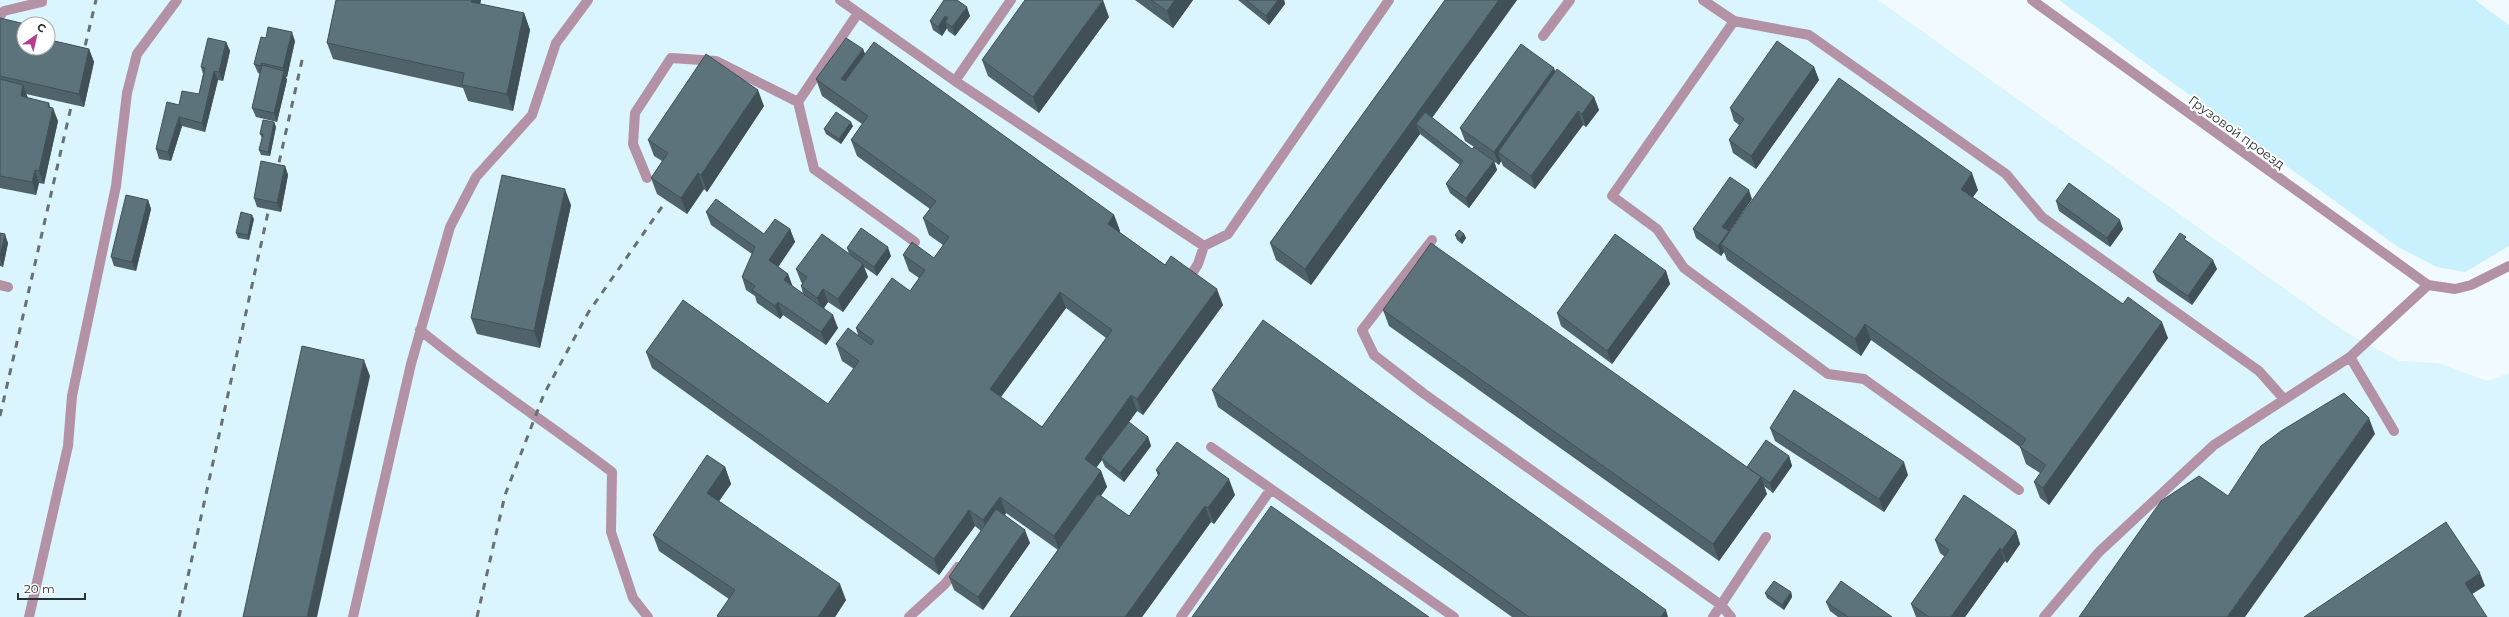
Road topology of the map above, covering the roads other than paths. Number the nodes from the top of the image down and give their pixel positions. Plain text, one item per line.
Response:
1 (42, 0) edge
2 (177, 0) edge
3 (588, 0) edge
4 (840, 0) edge
5 (1011, 0) edge
6 (1389, 0) edge
7 (1570, 0) edge
8 (1703, 0) edge
9 (2032, 0) edge
10 (858, 13) junction
11 (0, 16) edge
12 (1734, 21) junction
13 (1543, 36) dead end
14 (955, 81) junction
15 (798, 102) junction
16 (647, 178) dead end
17 (1432, 240) dead end
18 (915, 242) edge
19 (1204, 246) junction
20 (2509, 266) edge
21 (1188, 280) edge
22 (2428, 285) junction
23 (420, 330) junction
24 (2350, 357) junction
25 (2284, 399) junction
26 (2394, 431) dead end
27 (1211, 447) dead end
28 (1271, 489) junction
29 (2019, 490) dead end
30 (1766, 538) dead end
31 (963, 560) edge
32 (1721, 605) junction
33 (29, 617) edge
34 (353, 617) edge
35 (648, 617) edge
36 (909, 617) edge
37 (1181, 617) edge
38 (1454, 617) edge
39 (1713, 617) edge
40 (1731, 617) edge
41 (2044, 617) edge

1 - 11 street
2 - 33 street
3 - 23 street
4 - 10 street
5 - 14 street
6 - 19 street
7 - 13 street
8 - 12 street
9 - 22 street, Грузовой проезд
10 - 14 street
10 - 15 street
12 - 25 street
12 - 29 street
14 - 19 street
15 - 16 street
15 - 18 street
17 - 32 street
19 - 21 street
20 - 22 street
22 - 24 street
23 - 34 street
23 - 35 street
24 - 25 street
24 - 26 street
25 - 41 street
27 - 28 street
28 - 37 street
28 - 38 street
30 - 32 street
31 - 36 street
32 - 39 street
32 - 40 street

